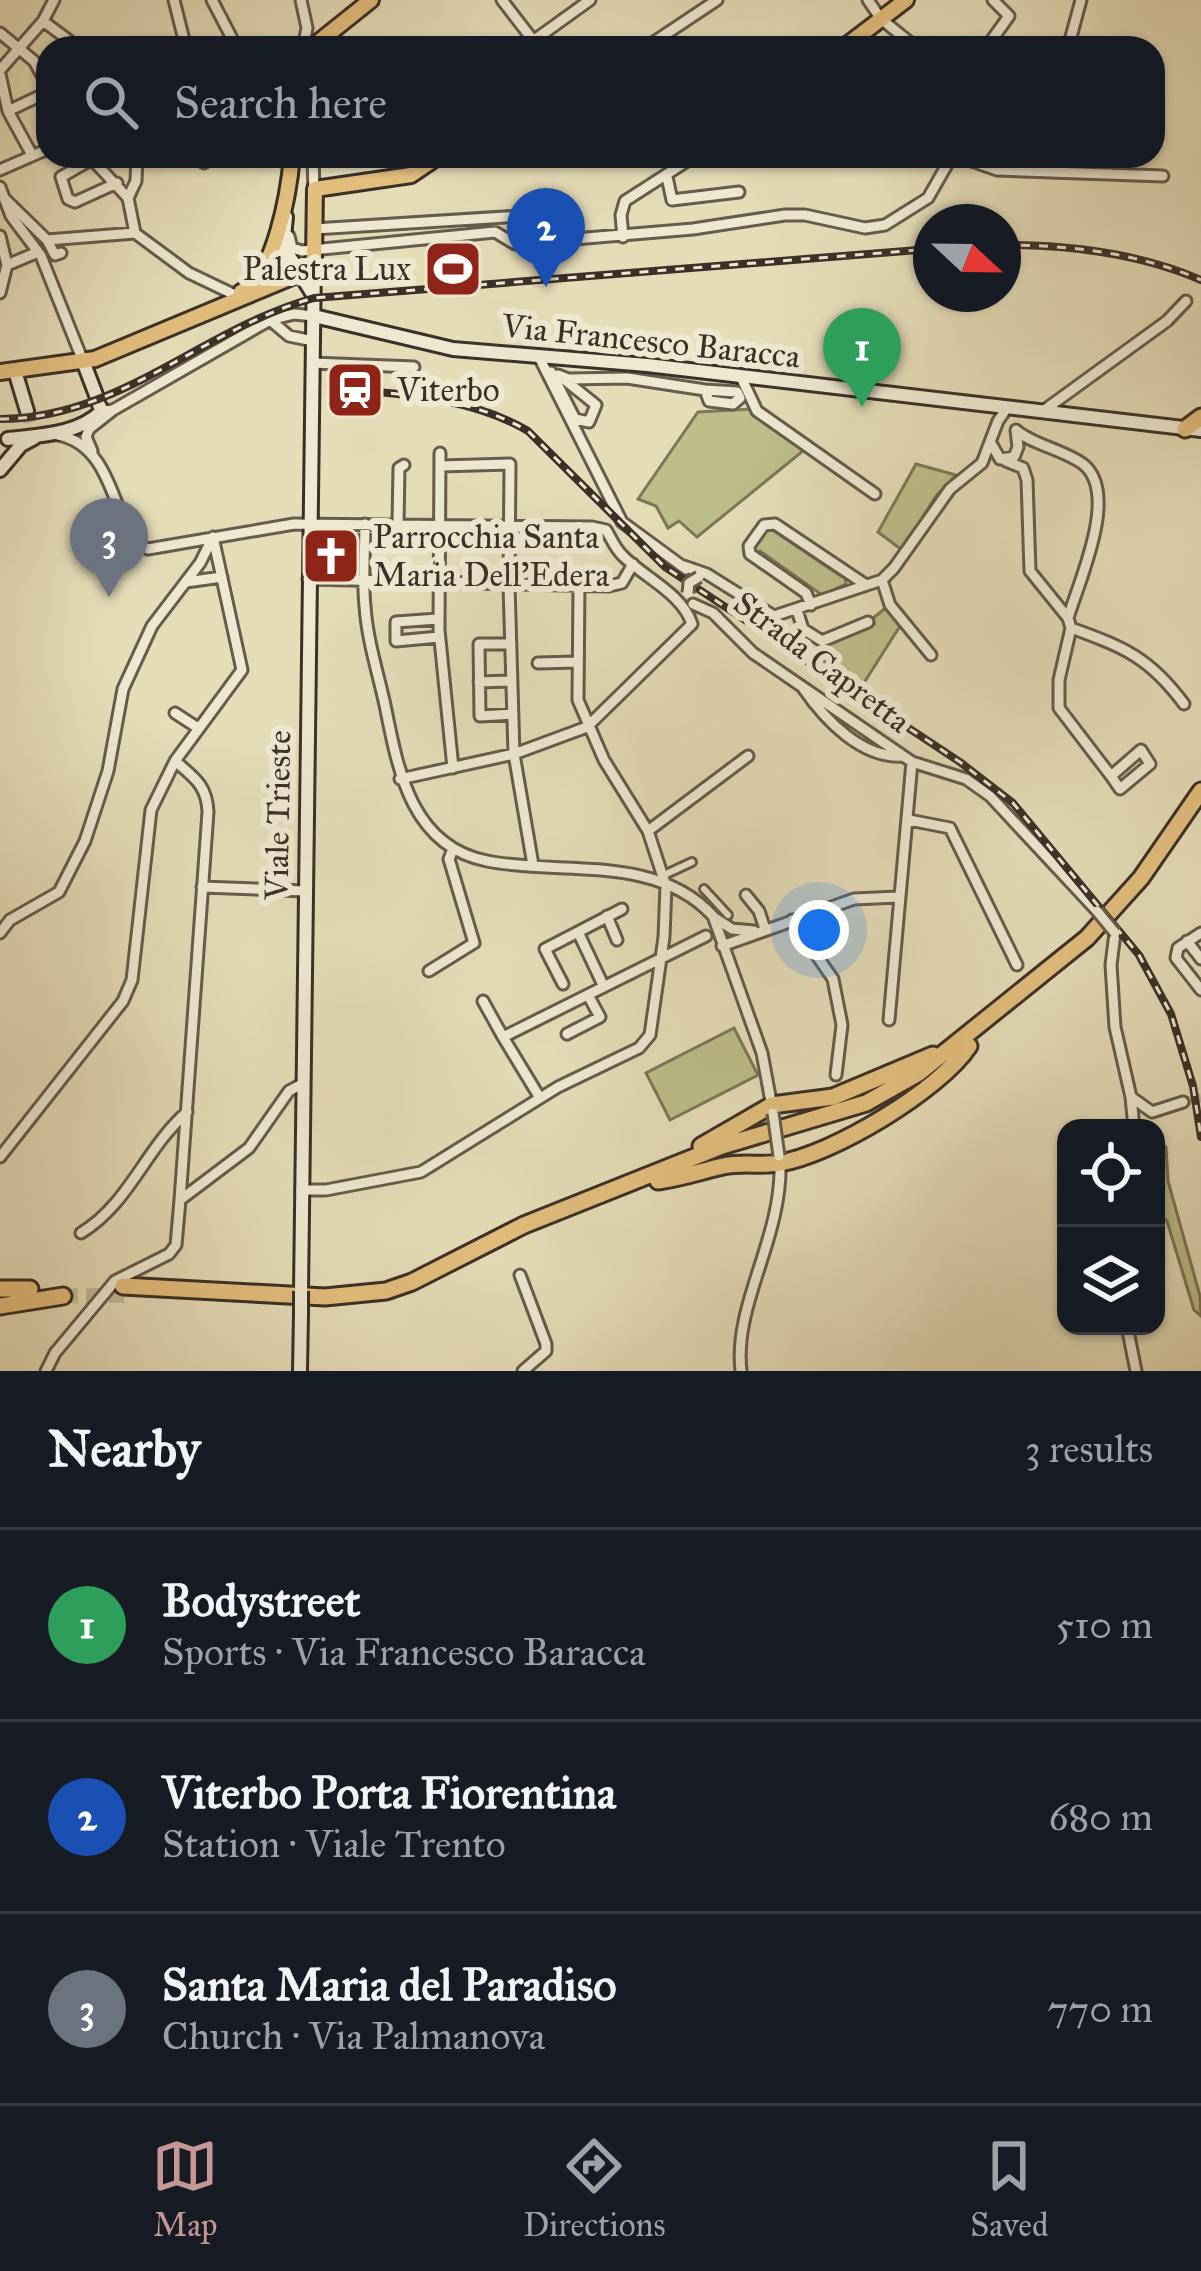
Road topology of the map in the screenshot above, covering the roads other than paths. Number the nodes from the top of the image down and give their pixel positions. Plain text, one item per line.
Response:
1 (54, 0) edge
2 (174, 0) edge
3 (212, 0) edge
4 (301, 0) edge
5 (370, 0) edge
6 (502, 0) edge
7 (590, 0) edge
8 (717, 0) edge
9 (868, 0) edge
10 (906, 0) edge
11 (993, 0) edge
12 (1082, 0) edge
13 (881, 19) junction
14 (43, 21) junction
15 (0, 33) edge
16 (63, 36) edge
17 (183, 36) edge
18 (231, 36) edge
19 (309, 36) edge
20 (324, 36) edge
21 (530, 36) edge
22 (546, 36) edge
23 (663, 36) edge
24 (859, 36) edge
25 (902, 36) edge
26 (995, 36) edge
27 (1072, 36) edge
28 (21, 49) junction
29 (36, 66) edge
30 (0, 72) edge
31 (2, 96) edge
32 (36, 96) edge
33 (8, 111) junction
34 (36, 154) edge
35 (32, 155) junction
36 (75, 168) edge
37 (98, 168) edge
38 (137, 168) edge
39 (291, 168) edge
40 (315, 168) edge
41 (421, 168) edge
42 (678, 168) edge
43 (947, 168) edge
44 (991, 168) edge
45 (2, 169) edge
46 (667, 176) junction
47 (1163, 176) dead end
48 (290, 182) junction
49 (117, 183) junction
50 (316, 190) junction
51 (2, 192) edge
52 (739, 192) dead end
53 (128, 198) junction
54 (548, 229) dead end
55 (135, 233) junction
56 (0, 236) edge
57 (622, 237) junction
58 (47, 239) junction
59 (312, 246) junction
60 (61, 253) dead end
61 (39, 254) junction
62 (7, 265) junction
63 (299, 274) junction
64 (277, 285) junction
65 (243, 292) junction
66 (0, 293) edge
67 (312, 293) junction
68 (1186, 301) dead end
69 (314, 316) junction
70 (270, 320) junction
71 (313, 341) junction
72 (83, 361) junction
73 (311, 363) junction
74 (414, 367) dead end
75 (547, 367) junction
76 (7, 371) edge
77 (741, 377) junction
78 (705, 391) dead end
79 (968, 403) junction
80 (103, 405) junction
81 (1007, 408) junction
82 (1041, 413) junction
83 (1201, 417) edge
84 (997, 426) junction
85 (36, 428) junction
86 (1193, 429) edge
87 (993, 442) junction
88 (93, 452) junction
89 (2, 453) edge
90 (440, 453) dead end
91 (1003, 460) junction
92 (982, 464) junction
93 (404, 465) dead end
94 (440, 466) junction
95 (875, 494) dead end
96 (365, 524) junction
97 (398, 524) junction
98 (310, 525) junction
99 (440, 526) junction
100 (510, 526) junction
101 (213, 537) junction
102 (200, 563) junction
103 (633, 564) junction
104 (222, 578) junction
105 (308, 579) junction
106 (689, 579) junction
107 (200, 580) junction
108 (364, 580) junction
109 (882, 580) junction
110 (185, 583) junction
111 (438, 584) junction
112 (508, 584) junction
113 (579, 585) junction
114 (866, 586) junction
115 (663, 589) junction
116 (693, 604) junction
117 (811, 605) junction
118 (797, 610) junction
119 (438, 619) junction
120 (868, 622) dead end
121 (1070, 623) junction
122 (692, 624) junction
123 (439, 637) junction
124 (511, 644) junction
125 (931, 655) dead end
126 (577, 662) junction
127 (538, 663) dead end
128 (512, 681) junction
129 (479, 682) junction
130 (1184, 704) dead end
131 (175, 713) dead end
132 (513, 714) junction
133 (587, 727) junction
134 (198, 728) junction
135 (514, 754) junction
136 (748, 756) dead end
137 (908, 759) junction
138 (175, 761) junction
139 (453, 768) junction
140 (1111, 776) dead end
141 (400, 779) junction
142 (1201, 791) edge
143 (1201, 806) edge
144 (909, 820) junction
145 (647, 831) junction
146 (452, 849) junction
147 (692, 862) dead end
148 (533, 865) junction
149 (665, 881) junction
150 (202, 886) junction
151 (704, 889) dead end
152 (305, 891) junction
153 (746, 895) dead end
154 (898, 897) junction
155 (622, 909) dead end
156 (607, 916) junction
157 (713, 916) junction
158 (728, 916) dead end
159 (793, 920) junction
160 (763, 930) junction
161 (578, 932) junction
162 (0, 933) edge
163 (1201, 933) edge
164 (706, 936) dead end
165 (743, 936) junction
166 (617, 940) dead end
167 (1187, 941) junction
168 (721, 942) junction
169 (660, 958) junction
170 (1201, 959) edge
171 (728, 965) junction
172 (1018, 965) dead end
173 (429, 971) dead end
174 (563, 984) dead end
175 (604, 987) junction
176 (1201, 990) edge
177 (589, 994) junction
178 (483, 1001) dead end
179 (889, 1020) dead end
180 (567, 1034) dead end
181 (503, 1037) junction
182 (963, 1045) junction
183 (836, 1075) dead end
184 (302, 1084) junction
185 (1131, 1097) junction
186 (539, 1098) junction
187 (1183, 1102) tunnel mouth
188 (772, 1109) junction
189 (187, 1112) junction
190 (1132, 1119) edge
191 (0, 1157) edge
192 (780, 1160) junction
193 (655, 1177) junction
194 (301, 1190) junction
195 (180, 1200) junction
196 (81, 1233) dead end
197 (520, 1275) dead end
198 (0, 1289) edge
199 (124, 1291) tunnel mouth
200 (0, 1306) edge
201 (1129, 1335) edge
202 (46, 1371) edge
203 (301, 1371) edge
204 (523, 1371) edge
205 (741, 1371) edge
206 (1136, 1371) edge

1 - 14 street
2 - 17 street
3 - 18 street
4 - 19 street
5 - 20 main road
6 - 21 street
7 - 22 street
8 - 23 street
9 - 13 street
10 - 13 main road
11 - 26 street
12 - 27 street
13 - 24 main road
13 - 25 street
14 - 16 street
14 - 28 street
15 - 28 street
28 - 29 street
28 - 30 street
30 - 31 street
31 - 33 street
32 - 33 street
33 - 35 street
34 - 35 street
35 - 45 street
36 - 49 street
37 - 49 street
38 - 53 street
39 - 48 main road
40 - 50 street
41 - 50 main road
42 - 46 street
43 - 57 street
44 - 47 street
46 - 52 street
46 - 57 street
48 - 59 street
48 - 63 main road
48 - 65 main road
49 - 53 street
50 - 59 main road
51 - 58 street
51 - 61 street
53 - 55 street
54 - 59 street
55 - 58 street
55 - 65 street
56 - 62 street
57 - 59 street
58 - 60 street
59 - 63 main road
59 - 67 main road, Viale Trieste
61 - 62 street
61 - 72 street
62 - 66 street
63 - 64 main road
63 - 67 main road
64 - 67 main road
64 - 72 main road
65 - 72 main road
67 - 69 main road, Viale Trieste
68 - 82 street
69 - 70 street
69 - 71 main road, Viale Trieste
69 - 75 main road, Via Francesco Baracca
70 - 71 street
70 - 80 street
71 - 73 main road, Viale Trieste
72 - 76 main road
72 - 80 main road
73 - 74 street
73 - 98 main road, Viale Trieste
75 - 75 street
75 - 77 main road, Via Francesco Baracca
75 - 78 street
75 - 106 street
76 - 85 main road
77 - 79 main road, Via Francesco Baracca
77 - 95 street
79 - 81 main road, Via Francesco Baracca
79 - 84 street
80 - 85 main road
80 - 88 street
81 - 82 main road, Via Francesco Baracca
81 - 84 street
82 - 86 main road, Via Francesco Baracca
83 - 86 highway
84 - 87 street
85 - 88 street
85 - 89 main road
85 - 89 main road
87 - 91 street
87 - 92 street
88 - 101 street
90 - 94 street
91 - 92 street
91 - 121 street
91 - 121 street
92 - 109 street
93 - 97 street
94 - 99 street
94 - 100 street
96 - 97 street
96 - 98 street
96 - 108 street
97 - 99 street
98 - 101 street
98 - 105 main road, Viale Trieste
99 - 100 street
99 - 111 street
100 - 103 street
100 - 112 street
101 - 102 street
101 - 104 street
102 - 107 street
102 - 110 street
103 - 113 street
103 - 115 street
104 - 107 street
104 - 134 street
105 - 108 street
105 - 152 main road, Viale Trieste
106 - 115 street
106 - 116 street
106 - 118 street
107 - 110 street
108 - 111 street
108 - 141 street
109 - 114 street
109 - 125 street
110 - 162 street
111 - 112 street
111 - 119 street
112 - 113 street
112 - 124 street
113 - 126 street
114 - 117 street
114 - 117 street
115 - 122 street
116 - 122 street
116 - 137 street, Strada Capretta
117 - 118 street
118 - 120 street
119 - 123 street
119 - 123 street
121 - 130 street
121 - 140 street
122 - 133 street
123 - 139 street
124 - 128 street
124 - 129 street
126 - 127 street
126 - 133 street
128 - 129 street
128 - 132 street
129 - 132 street
131 - 134 street
132 - 135 street
133 - 135 street
133 - 145 street
134 - 138 street
135 - 139 street
135 - 148 street
136 - 145 street
137 - 144 street
137 - 185 street, Strada Capretta, bridge
138 - 150 street
138 - 191 street
139 - 141 street
141 - 146 street
142 - 182 highway
143 - 182 highway
144 - 154 street
144 - 172 street
145 - 149 street
146 - 148 street
146 - 173 street
147 - 149 street
148 - 149 street
149 - 157 street
149 - 169 street
150 - 152 street
150 - 189 street
151 - 158 street
152 - 184 main road, Viale Trieste
153 - 160 street
154 - 159 street
154 - 179 street
155 - 156 street
156 - 161 street
156 - 166 street
157 - 165 street
157 - 168 street
159 - 160 street
159 - 183 street
160 - 165 street
161 - 174 street
161 - 175 street
163 - 167 street
164 - 169 street
165 - 168 street
165 - 171 street
167 - 170 street
167 - 176 street
168 - 171 street
169 - 175 street
169 - 186 street
171 - 188 street
175 - 177 street
177 - 180 street
177 - 181 street
178 - 181 street
181 - 186 street
182 - 188 highway
182 - 192 highway
182 - 193 highway
184 - 194 main road, Viale Trieste
184 - 195 street
185 - 187 street
185 - 190 street, Strada Capretta
186 - 194 street
188 - 192 street, bridge
188 - 193 highway
189 - 195 street
189 - 196 street
192 - 193 highway
192 - 205 street
193 - 199 highway
194 - 203 main road, Viale Trieste, bridge
195 - 202 street
197 - 204 street
198 - 200 highway
201 - 206 street

